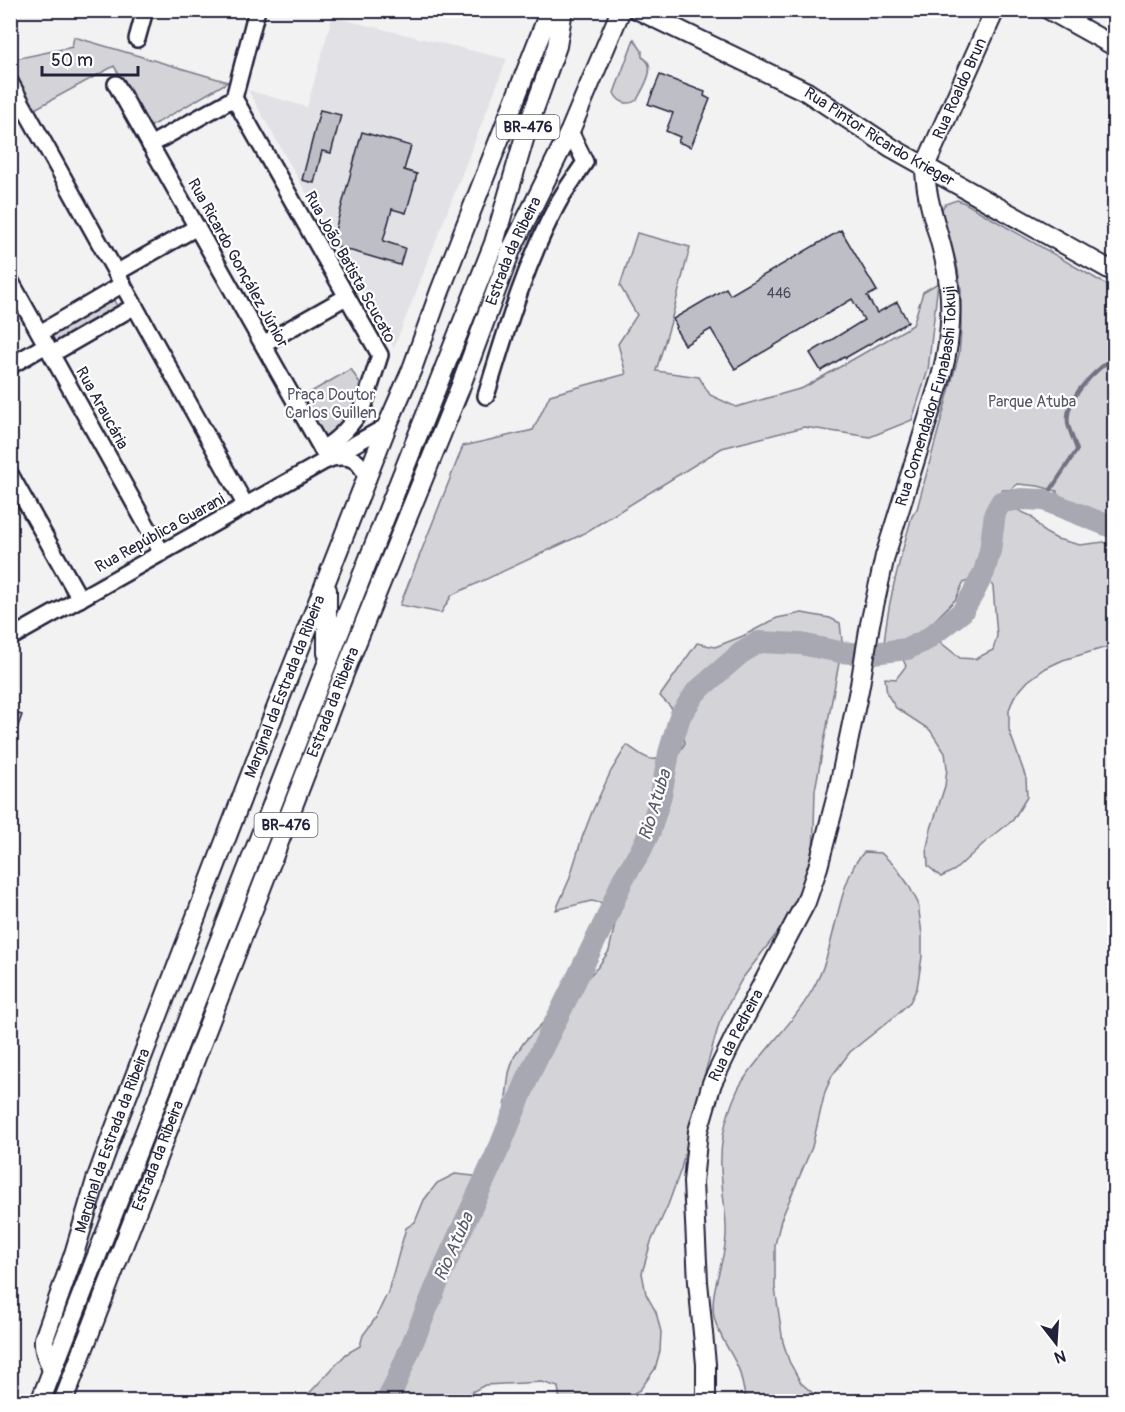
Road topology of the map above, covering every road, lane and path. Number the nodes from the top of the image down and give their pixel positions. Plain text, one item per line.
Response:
1 (145, 10) edge
2 (257, 10) edge
3 (550, 10) edge
4 (563, 10) edge
5 (621, 10) edge
6 (638, 10) edge
7 (994, 10) edge
8 (1049, 10) edge
9 (137, 39) dead end
10 (1114, 46) edge
11 (10, 82) edge
12 (116, 84) dead end
13 (234, 98) junction
14 (570, 131) junction
15 (150, 145) junction
16 (925, 166) junction
17 (197, 227) junction
18 (1114, 272) edge
19 (119, 278) junction
20 (10, 280) edge
21 (346, 297) junction
22 (135, 306) junction
23 (46, 344) junction
24 (263, 344) junction
25 (10, 366) edge
26 (486, 396) dead end
27 (387, 426) junction
28 (325, 455) junction
29 (10, 474) edge
30 (367, 480) junction
31 (246, 506) junction
32 (162, 553) junction
33 (327, 581) junction
34 (80, 598) junction
35 (10, 638) edge
36 (327, 664) junction
37 (860, 685) joint
38 (52, 1370) junction
39 (40, 1401) edge
40 (63, 1401) edge
41 (706, 1401) edge

1 - 9 street
2 - 13 street
3 - 27 main road, Marginal da Estrada da Ribeira
4 - 36 main road, Estrada da Ribeira / BR-476
5 - 14 main road, Estrada da Ribeira
6 - 16 main road, Rua Pintor Ricardo Krieger
7 - 16 main road, Rua Roaldo Brun
8 - 10 main road
11 - 19 street
12 - 15 street, Rua Ricardo Gonçález Júnior
13 - 15 street
13 - 21 street, Rua João Batista Scucato
14 - 26 street
14 - 40 main road, Estrada da Ribeira / BR-476
15 - 17 street, Rua Ricardo Gonçález Júnior
16 - 18 main road, Rua Pintor Ricardo Krieger
16 - 37 main road, Rua Comendador Funabashi Tokuji
17 - 19 street
17 - 24 street, Rua Ricardo Gonçález Júnior
19 - 22 street
19 - 23 street
20 - 23 street, Rua Araucária
21 - 24 street
21 - 28 street, Rua João Batista Scucato
22 - 23 street
22 - 31 street
23 - 25 street
23 - 32 street, Rua Araucária
24 - 28 street, Rua Ricardo Gonçález Júnior
27 - 28 street, Rua República Guarani
27 - 30 main road, Marginal da Estrada da Ribeira
28 - 30 street
28 - 31 street, Rua República Guarani
29 - 34 street
30 - 33 main road, Marginal da Estrada da Ribeira
31 - 32 street, Rua República Guarani
32 - 34 street, Rua República Guarani
33 - 36 main road
33 - 38 main road, Marginal da Estrada da Ribeira
34 - 35 street, Rua República Guarani
36 - 38 main road, Estrada da Ribeira / BR-476
37 - 41 main road, Rua da Pedreira
38 - 39 main road, Estrada da Ribeira / BR-476

